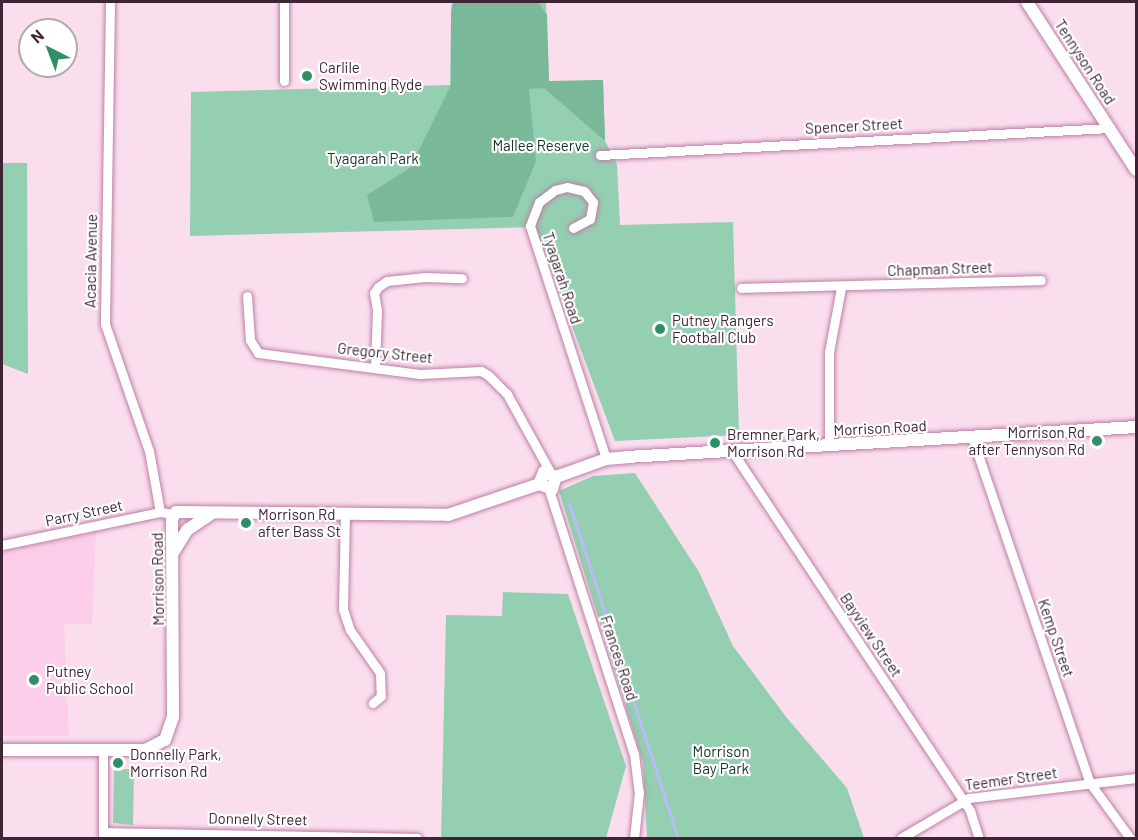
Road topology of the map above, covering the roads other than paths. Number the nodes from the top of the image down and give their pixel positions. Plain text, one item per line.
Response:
1 (110, 2) edge
2 (284, 2) edge
3 (1027, 2) edge
4 (284, 81) dead end
5 (1110, 128) junction
6 (600, 155) dead end
7 (1137, 170) edge
8 (573, 228) dead end
9 (462, 278) dead end
10 (1041, 280) dead end
11 (741, 288) dead end
12 (840, 288) junction
13 (247, 296) dead end
14 (375, 368) junction
15 (1137, 427) edge
16 (972, 437) junction
17 (830, 446) junction
18 (732, 452) junction
19 (606, 459) junction
20 (553, 474) junction
21 (544, 487) junction
22 (160, 512) junction
23 (213, 512) junction
24 (174, 514) junction
25 (345, 514) junction
26 (2, 546) edge
27 (174, 551) junction
28 (373, 703) dead end
29 (2, 750) edge
30 (103, 751) junction
31 (1137, 778) edge
32 (1090, 783) junction
33 (963, 800) junction
34 (103, 835) edge
35 (414, 837) edge
36 (634, 838) edge
37 (900, 838) edge
38 (979, 838) edge
39 (1130, 838) edge

1 - 22 street, Acacia Avenue
2 - 4 street
3 - 5 street, Tennyson Road
5 - 6 street, Spencer Street
5 - 7 street, Tennyson Road
8 - 19 street, Tyagarah Road
9 - 14 street
10 - 12 street, Chapman Street
11 - 12 street, Chapman Street
12 - 17 street
13 - 14 street, Gregory Street
14 - 20 street, Gregory Street
15 - 16 street, Morrison Road
16 - 17 street, Morrison Road
16 - 32 street, Kemp Street
17 - 18 street, Morrison Road
18 - 19 street, Morrison Road
18 - 33 street, Bayview Street
19 - 20 street, Morrison Road
20 - 21 street
21 - 25 street, Morrison Road
21 - 36 street, Frances Road
22 - 24 street, Parry Street
22 - 26 street, Parry Street
23 - 24 street, Morrison Road
23 - 25 street, Morrison Road
23 - 27 street
24 - 27 street, Morrison Road
25 - 28 street
27 - 30 street, Morrison Road
29 - 30 street, Morrison Road
30 - 34 street
31 - 32 street, Teemer Street
32 - 33 street, Teemer Street
32 - 39 street, Kemp Street
33 - 37 street, Teemer Street
33 - 38 street, Bayview Street
34 - 35 street, Donnelly Street

